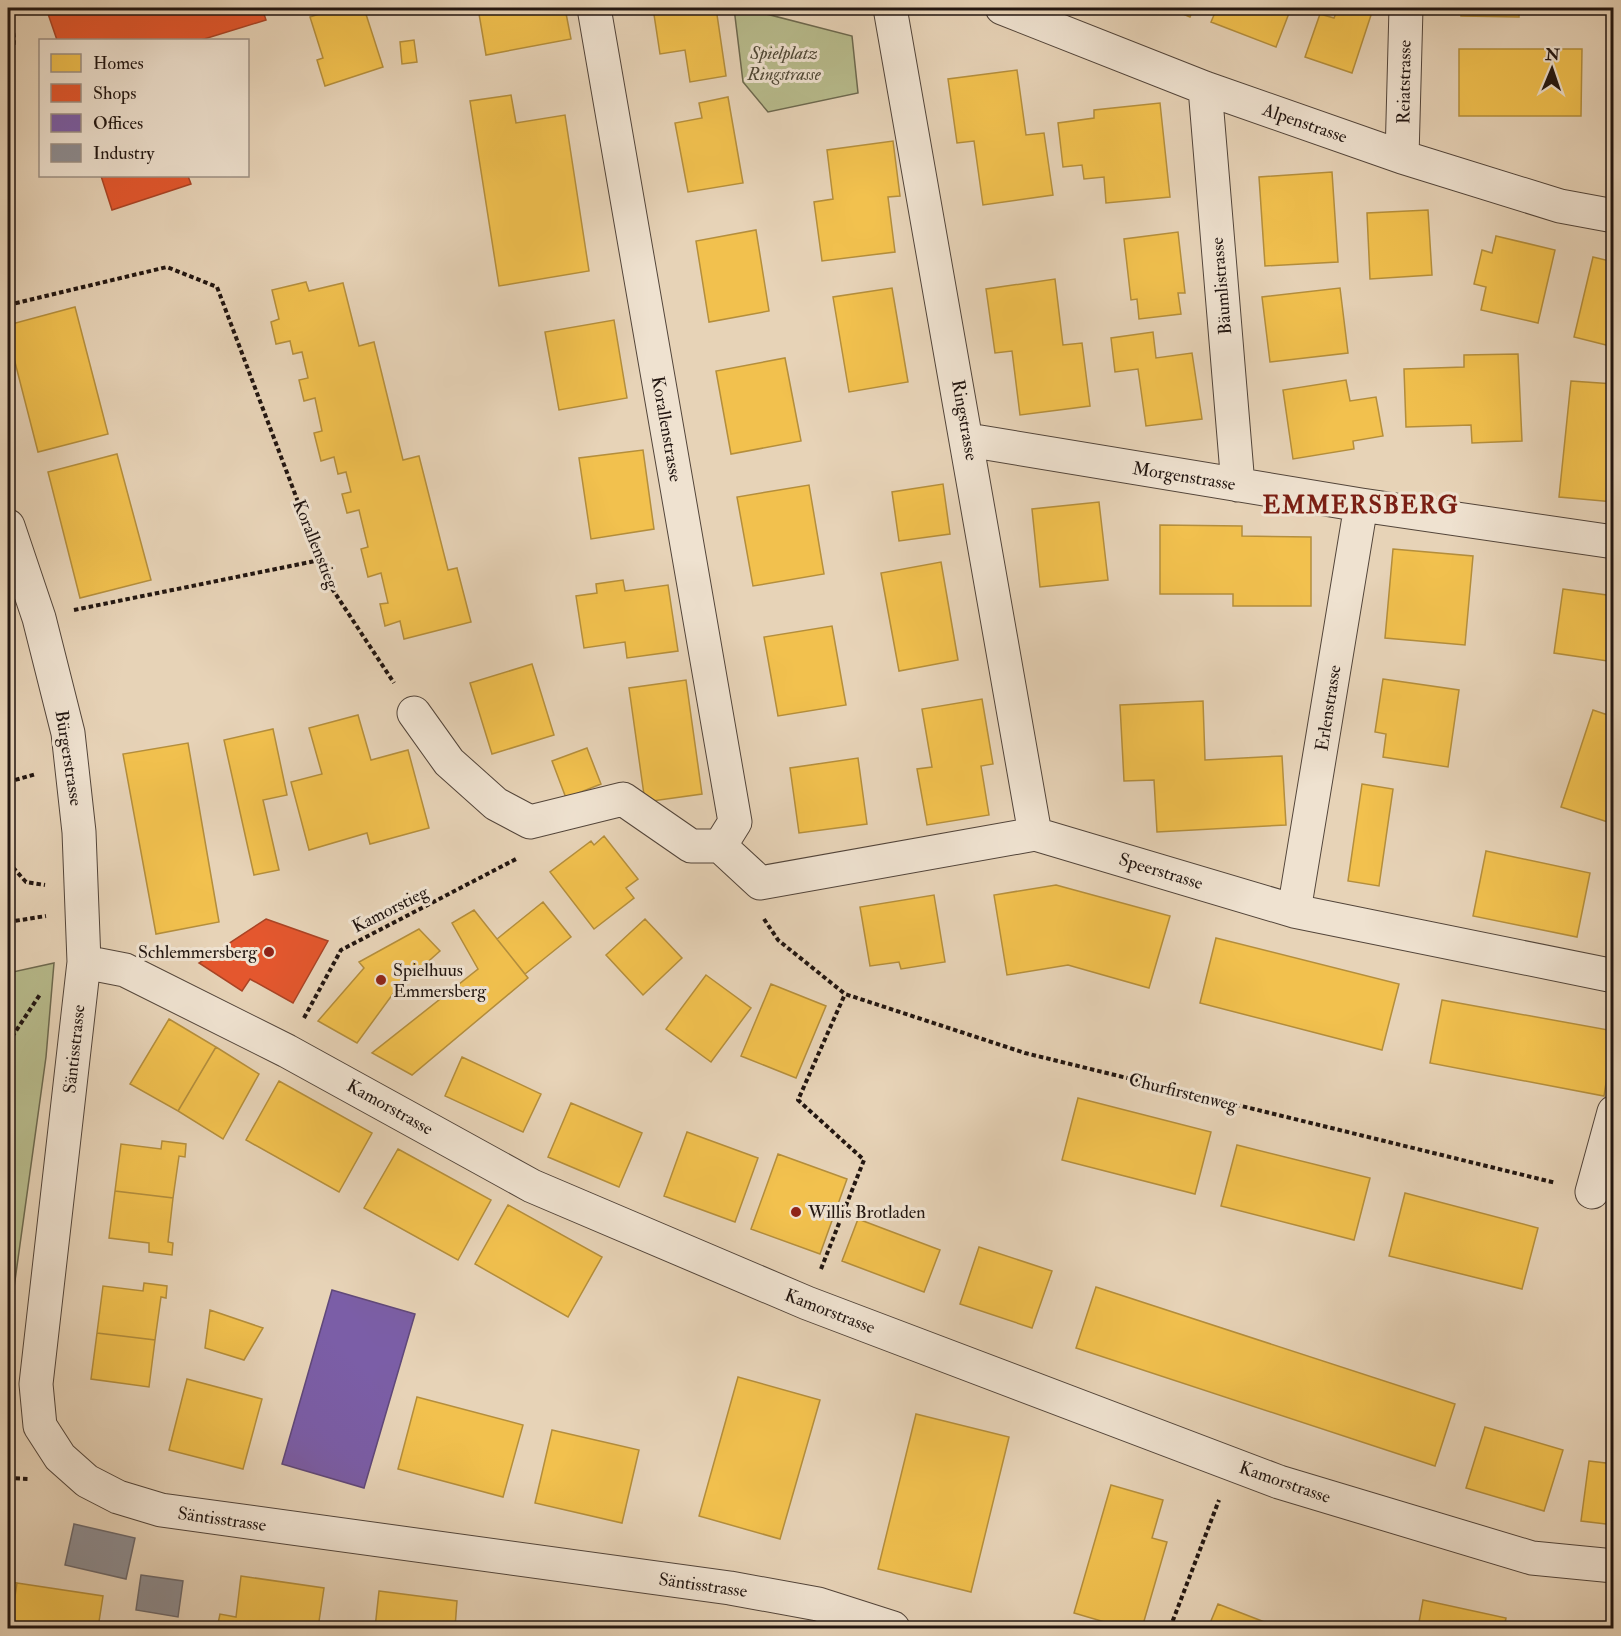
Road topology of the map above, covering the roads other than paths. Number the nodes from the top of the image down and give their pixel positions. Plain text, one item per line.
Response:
1 (594, 8) edge
2 (890, 8) edge
3 (1002, 8) edge
4 (1406, 8) edge
5 (1057, 17) edge
6 (1205, 88) junction
7 (1402, 157) junction
8 (1614, 216) edge
9 (968, 440) junction
10 (1238, 485) junction
11 (1361, 505) junction
12 (8, 526) edge
13 (1614, 542) edge
14 (414, 713) road end
15 (1035, 834) junction
16 (720, 846) junction
17 (1294, 911) junction
18 (84, 962) junction
19 (1613, 972) edge
20 (1614, 1112) edge
21 (1592, 1192) road end
22 (1614, 1566) edge
23 (893, 1629) edge

1 - 16 street, Korallenstrasse
2 - 9 street, Ringstrasse
3 - 5 street, Alpenstrasse
4 - 7 street, Reiatstrasse
5 - 6 street, Alpenstrasse
6 - 7 street, Alpenstrasse
6 - 10 street, Bäumlistrasse
7 - 8 street, Alpenstrasse
9 - 10 street, Morgenstrasse
9 - 15 street, Ringstrasse
10 - 11 street, Morgenstrasse
11 - 13 street, Morgenstrasse
11 - 17 street, Erlenstrasse
12 - 18 street, Bürgerstrasse
14 - 16 street
15 - 16 street, Speerstrasse
15 - 17 street, Speerstrasse
17 - 19 street, Speerstrasse
18 - 22 street, Kamorstrasse
18 - 23 street, Säntisstrasse
20 - 21 street

